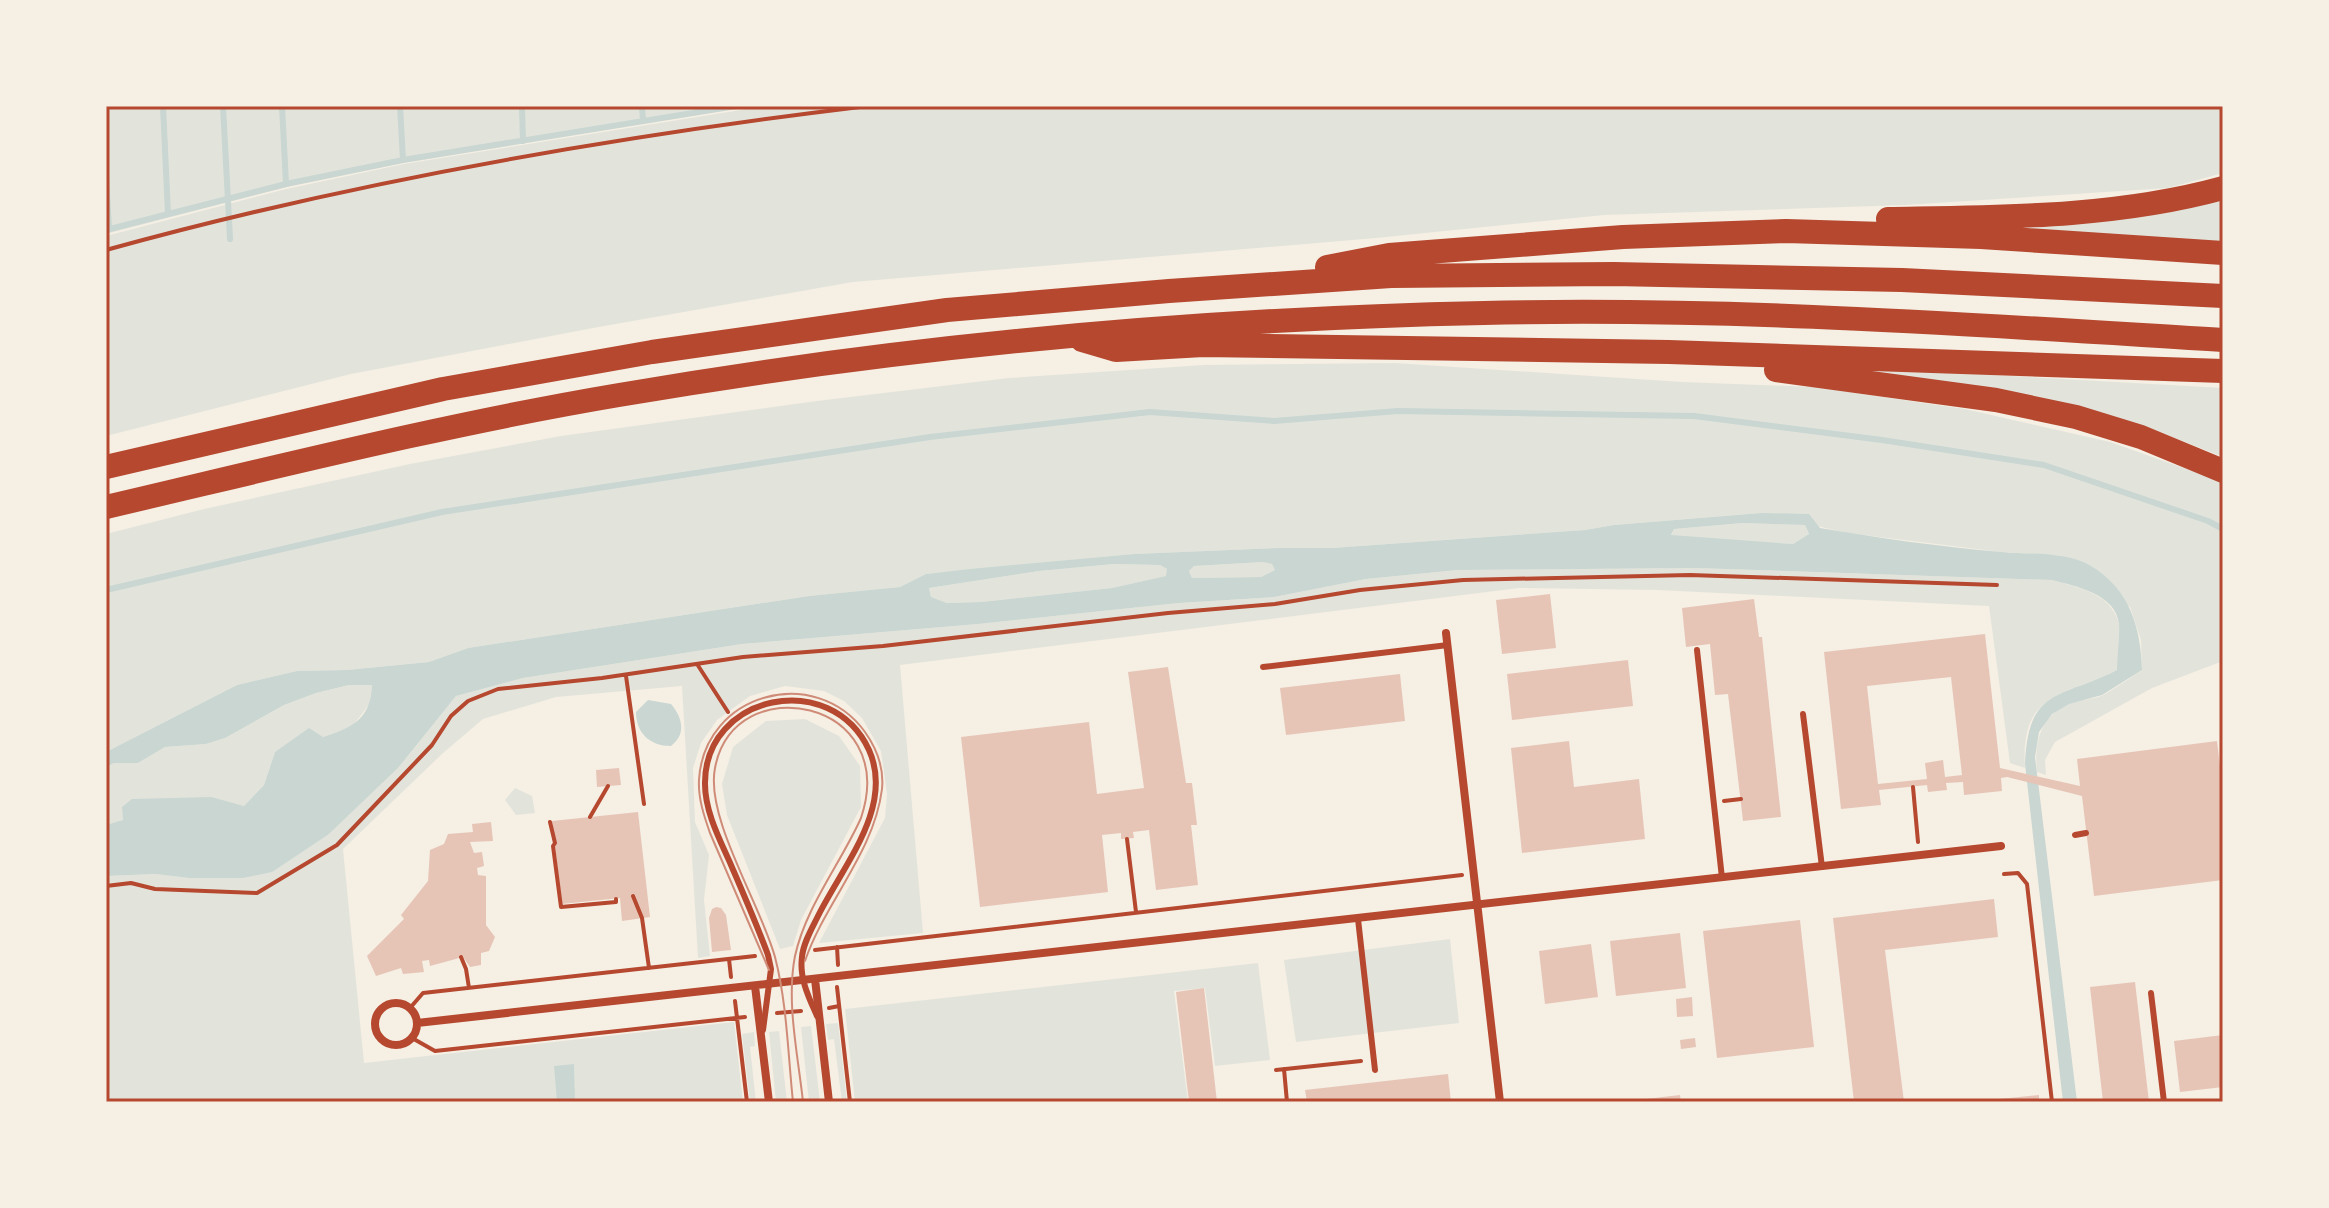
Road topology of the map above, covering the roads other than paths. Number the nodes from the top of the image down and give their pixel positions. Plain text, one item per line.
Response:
1 (2223, 188) edge
2 (1786, 231) junction
3 (2223, 253) edge
4 (1227, 287) junction
5 (2223, 296) edge
6 (1068, 336) junction
7 (2223, 340) edge
8 (1669, 352) junction
9 (2223, 371) edge
10 (106, 467) edge
11 (2223, 471) edge
12 (106, 507) edge
13 (1446, 633) dead end
14 (1448, 645) junction
15 (1697, 650) dead end
16 (1263, 667) dead end
17 (1803, 714) dead end
18 (2086, 833) dead end
19 (2075, 835) dead end
20 (2001, 846) dead end
21 (1822, 867) junction
22 (1722, 878) junction
23 (1477, 906) junction
24 (1358, 919) junction
25 (815, 979) junction
26 (804, 980) junction
27 (768, 984) junction
28 (755, 986) junction
29 (2151, 993) dead end
30 (816, 1009) junction
31 (761, 1015) junction
32 (417, 1023) junction
33 (1375, 1070) dead end
34 (769, 1102) edge
35 (829, 1102) edge
36 (1500, 1102) edge
37 (2164, 1102) edge

1 - 2 highway
2 - 3 highway
2 - 4 highway
4 - 5 highway
4 - 10 highway
6 - 7 highway
6 - 8 highway
6 - 12 highway
8 - 9 highway
8 - 11 highway
13 - 14 street
14 - 16 lane
14 - 23 street
15 - 22 lane
17 - 21 lane
18 - 19 lane
20 - 21 street
21 - 22 street
22 - 23 street
23 - 24 street
23 - 36 street
24 - 25 street
24 - 33 lane
25 - 26 street
25 - 30 street
26 - 27 street
26 - 27 lane
26 - 30 lane
27 - 28 street
27 - 31 lane
28 - 31 street
28 - 32 street
29 - 37 lane
30 - 35 street
31 - 34 street
32 - 32 street

